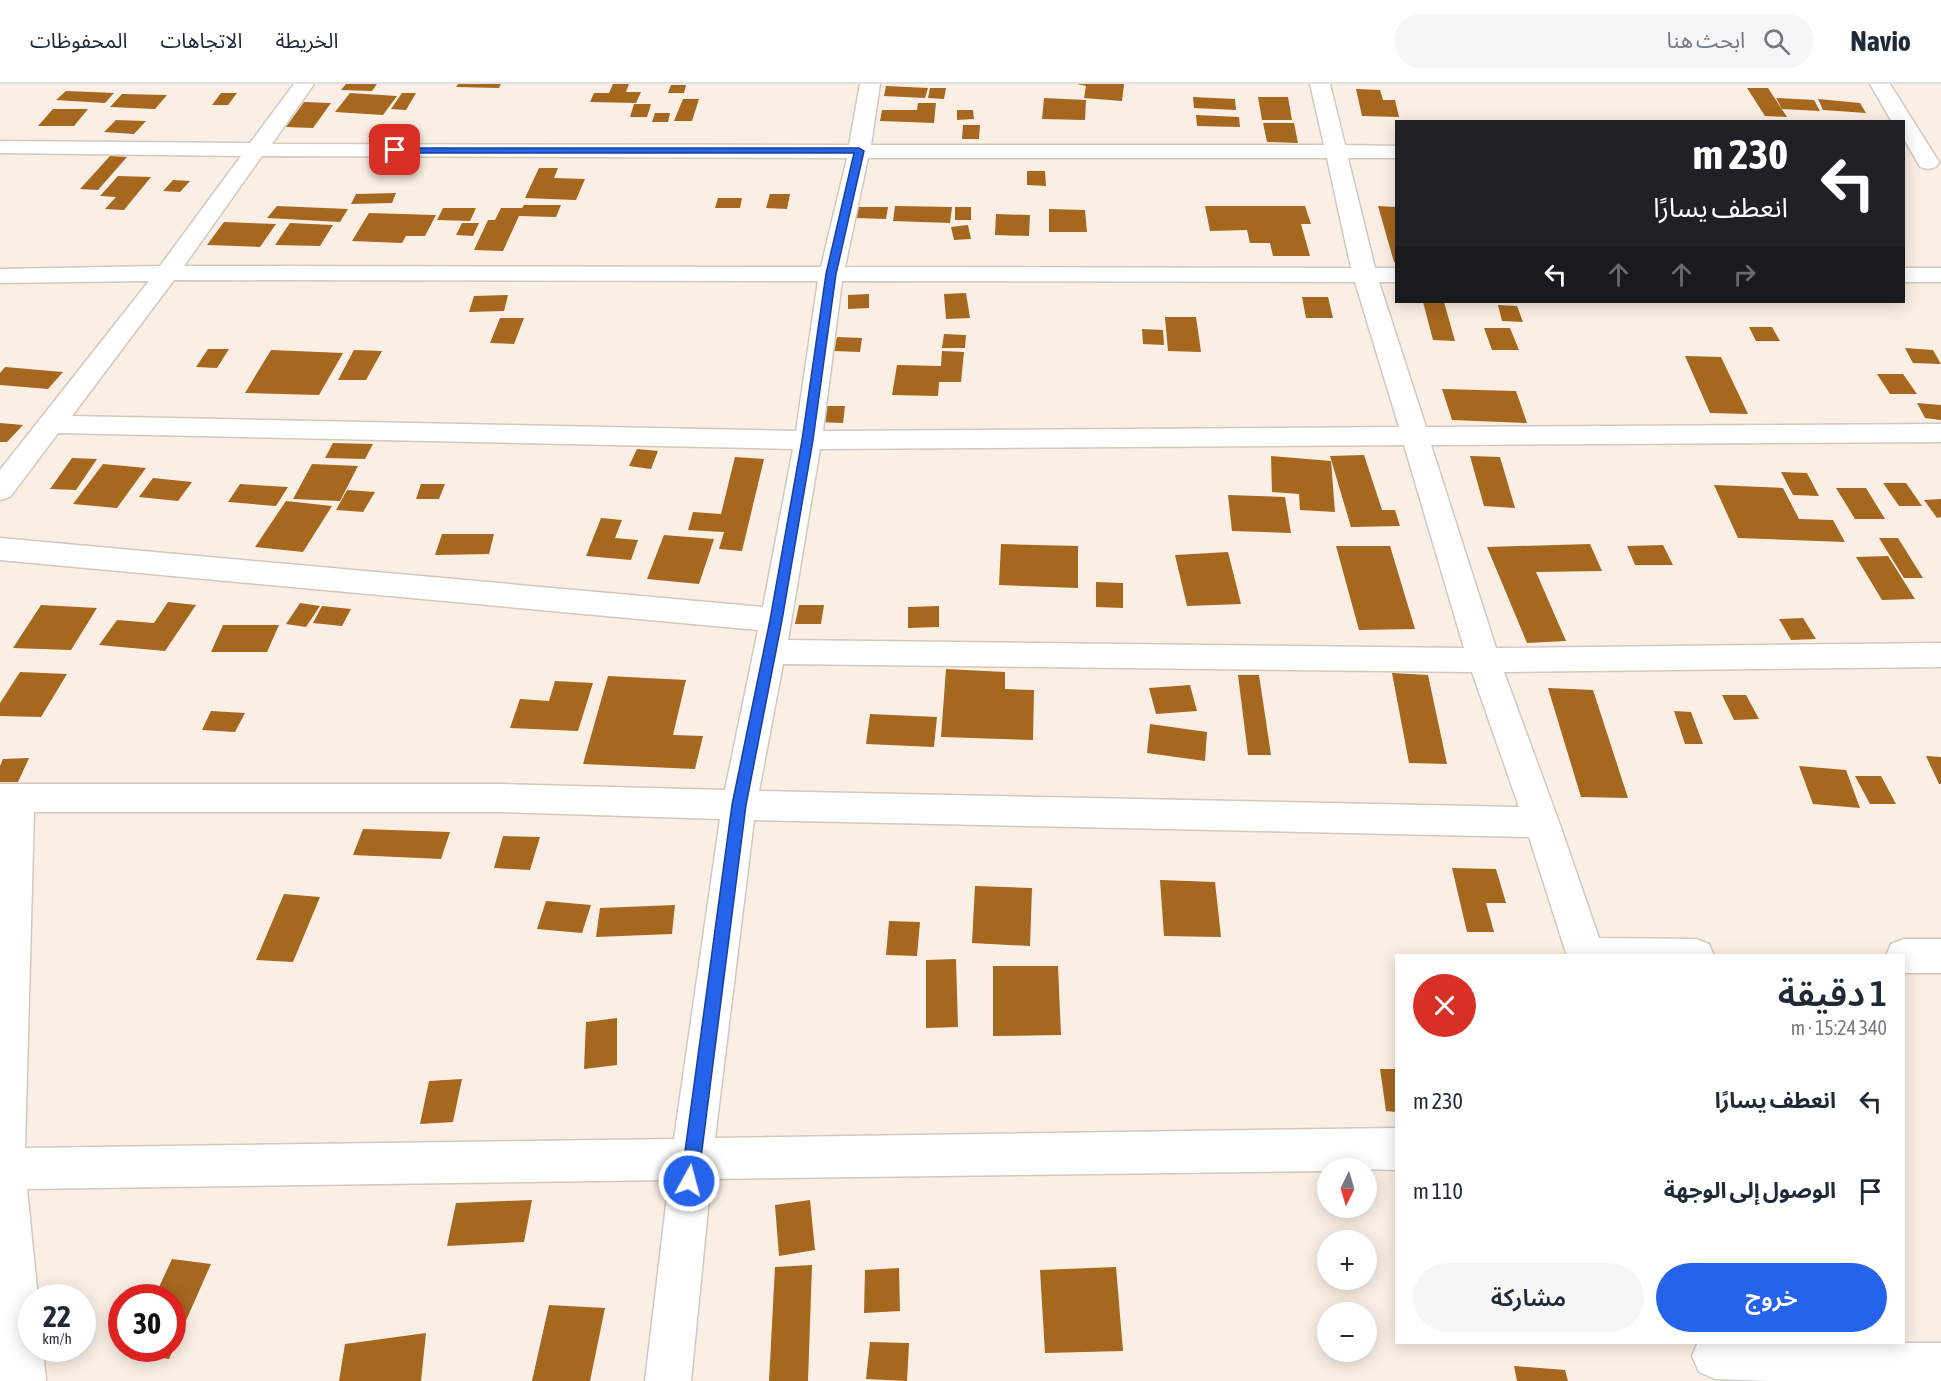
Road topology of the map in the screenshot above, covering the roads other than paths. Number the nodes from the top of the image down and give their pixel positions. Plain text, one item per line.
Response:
1 (304, 84) edge
2 (870, 84) edge
3 (1320, 84) edge
4 (1880, 84) edge
5 (1902, 120) edge
6 (1905, 125) edge
7 (0, 147) edge
8 (256, 150) junction
9 (859, 151) junction
10 (1336, 151) junction
11 (1395, 152) edge
12 (1905, 161) edge
13 (1934, 162) edge
14 (167, 273) junction
15 (831, 274) junction
16 (1365, 275) junction
17 (1395, 275) edge
18 (1905, 275) edge
19 (1941, 275) edge
20 (0, 276) edge
21 (51, 424) junction
22 (1941, 433) edge
23 (1416, 435) junction
24 (808, 440) junction
25 (0, 490) edge
26 (0, 549) edge
27 (776, 620) junction
28 (769, 652) junction
29 (1941, 655) edge
30 (1484, 660) junction
31 (9, 798) edge
32 (739, 805) junction
33 (1542, 822) junction
34 (1586, 954) edge
35 (1905, 956) edge
36 (1941, 956) edge
37 (1395, 1149) edge
38 (692, 1159) junction
39 (2, 1168) edge
40 (1716, 1360) edge
41 (1941, 1366) edge
42 (23, 1381) edge
43 (668, 1381) edge

1 - 8 street
2 - 9 street
3 - 10 street
4 - 5 street
6 - 13 street
7 - 8 street
8 - 9 street
8 - 14 street
9 - 10 street
9 - 15 street
10 - 11 street
10 - 16 street
12 - 13 street
14 - 15 street
14 - 20 street
14 - 21 street
15 - 16 street
15 - 24 street
16 - 17 street
16 - 23 street
18 - 19 street
21 - 24 street
21 - 25 street
22 - 23 street
23 - 24 street
23 - 30 street
24 - 27 street
26 - 27 street
27 - 28 street
28 - 30 street
28 - 32 street
29 - 30 street
30 - 33 street
31 - 32 street
31 - 39 street
32 - 33 street
32 - 38 street
33 - 34 street
35 - 36 street
37 - 38 street
38 - 39 street
38 - 43 street
39 - 42 street
40 - 41 street

